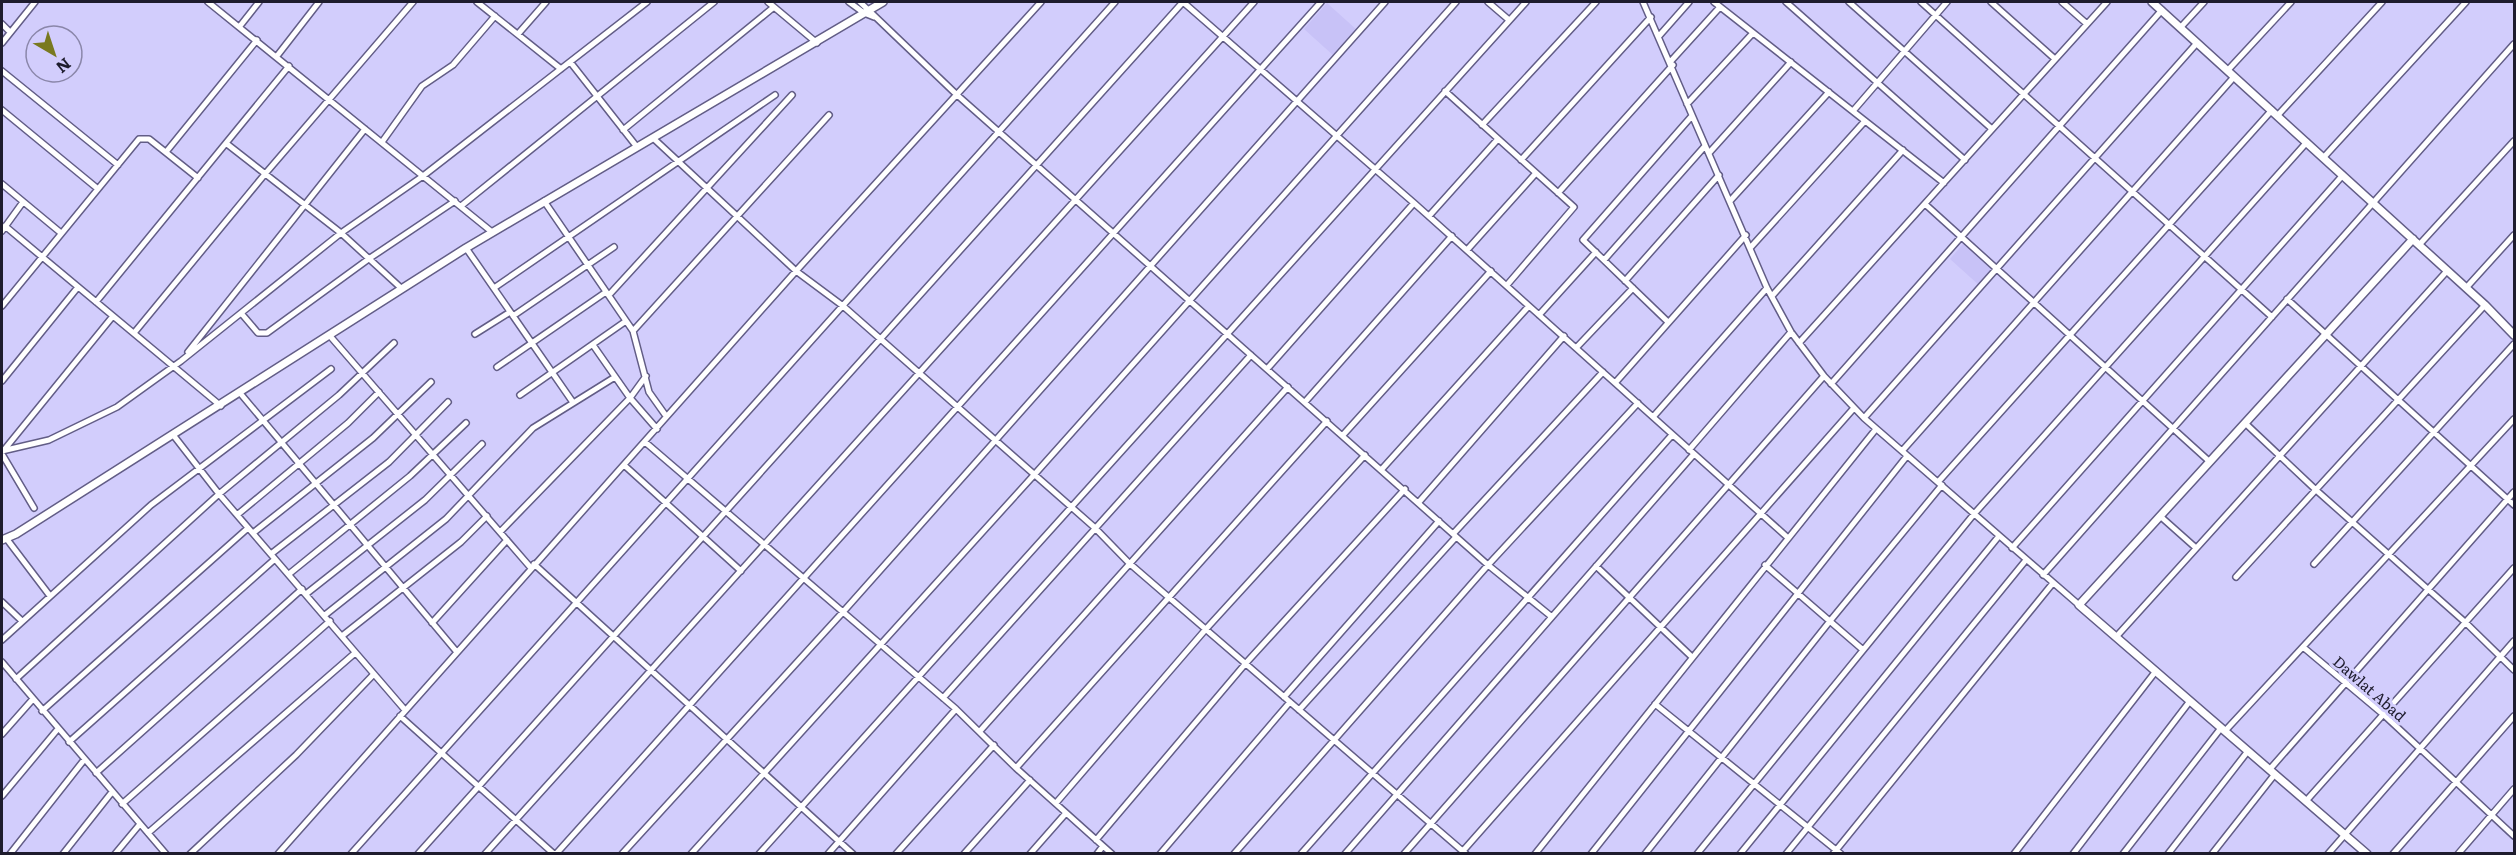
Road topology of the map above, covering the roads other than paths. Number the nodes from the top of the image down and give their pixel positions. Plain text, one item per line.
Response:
1 (36, 2) edge
2 (208, 2) edge
3 (259, 2) edge
4 (319, 2) edge
5 (413, 2) edge
6 (546, 2) edge
7 (646, 2) edge
8 (714, 2) edge
9 (768, 2) edge
10 (849, 2) edge
11 (860, 2) edge
12 (883, 2) edge
13 (1041, 2) edge
14 (1115, 2) edge
15 (1183, 2) edge
16 (1254, 2) edge
17 (1321, 2) edge
18 (1385, 2) edge
19 (1456, 2) edge
20 (1488, 2) edge
21 (1526, 2) edge
22 (1596, 2) edge
23 (1643, 2) edge
24 (1689, 2) edge
25 (1714, 2) edge
26 (1786, 2) edge
27 (1849, 2) edge
28 (1921, 2) edge
29 (1947, 2) edge
30 (1991, 2) edge
31 (2062, 2) edge
32 (2107, 2) edge
33 (2152, 2) edge
34 (2204, 2) edge
35 (2291, 2) edge
36 (2382, 2) edge
37 (2466, 2) edge
38 (481, 3) edge
39 (774, 7) junction
40 (1720, 7) junction
41 (2162, 10) junction
42 (867, 12) junction
43 (1936, 15) junction
44 (495, 16) junction
45 (1651, 17) junction
46 (1509, 20) junction
47 (2, 24) edge
48 (2087, 24) junction
49 (240, 26) junction
50 (2180, 28) junction
51 (10, 32) junction
52 (1753, 33) junction
53 (518, 34) junction
54 (1223, 36) junction
55 (1659, 36) junction
56 (257, 40) junction
57 (2, 43) edge
58 (817, 43) junction
59 (2197, 44) junction
60 (2514, 45) edge
61 (1905, 51) junction
62 (277, 56) junction
63 (2055, 59) junction
64 (1791, 62) junction
65 (571, 63) junction
66 (1672, 63) junction
67 (289, 66) junction
68 (561, 69) junction
69 (1261, 69) junction
70 (2228, 70) junction
71 (2, 71) edge
72 (2234, 77) junction
73 (1878, 83) junction
74 (1445, 91) junction
75 (1828, 92) junction
76 (956, 94) junction
77 (2024, 94) junction
78 (775, 95) dead end
79 (792, 95) dead end
80 (597, 96) junction
81 (329, 100) junction
82 (1296, 100) junction
83 (1687, 104) junction
84 (2, 110) edge
85 (1853, 111) junction
86 (2275, 113) junction
87 (829, 115) dead end
88 (1691, 117) junction
89 (1865, 121) junction
90 (1482, 124) junction
91 (2060, 126) junction
92 (365, 129) junction
93 (1992, 129) junction
94 (623, 130) junction
95 (999, 132) junction
96 (1337, 136) junction
97 (653, 138) junction
98 (1498, 138) junction
99 (2514, 141) edge
100 (381, 142) junction
101 (2307, 142) junction
102 (227, 144) junction
103 (1706, 146) junction
104 (637, 147) junction
105 (1903, 150) junction
106 (166, 153) junction
107 (1708, 153) junction
108 (2324, 157) junction
109 (2096, 159) junction
110 (1521, 160) junction
111 (1965, 160) junction
112 (677, 162) junction
113 (118, 165) junction
114 (1036, 165) junction
115 (1375, 170) junction
116 (1536, 173) junction
117 (265, 174) junction
118 (1719, 175) junction
119 (2343, 175) junction
120 (423, 176) junction
121 (198, 178) junction
122 (2, 183) edge
123 (1944, 183) junction
124 (98, 189) junction
125 (705, 189) junction
126 (2132, 192) junction
127 (1558, 193) junction
128 (1075, 200) junction
129 (544, 201) junction
130 (1730, 201) junction
131 (23, 202) junction
132 (1414, 202) junction
133 (458, 203) junction
134 (2373, 203) junction
135 (304, 204) junction
136 (1925, 204) junction
137 (736, 216) junction
138 (1429, 216) junction
139 (2169, 225) junction
140 (3, 229) edge
141 (492, 232) junction
142 (61, 233) junction
143 (341, 233) junction
144 (1114, 234) junction
145 (2514, 234) edge
146 (1746, 235) junction
147 (568, 236) junction
148 (1452, 236) junction
149 (1962, 236) junction
150 (2413, 239) junction
151 (2419, 245) junction
152 (614, 247) dead end
153 (1751, 247) junction
154 (466, 248) junction
155 (1467, 250) junction
156 (1596, 252) junction
157 (42, 257) junction
158 (370, 258) junction
159 (2205, 258) junction
160 (1604, 260) junction
161 (588, 265) junction
162 (1151, 267) junction
163 (1998, 269) junction
164 (796, 271) junction
165 (1491, 271) junction
166 (2448, 271) junction
167 (1625, 280) junction
168 (1507, 285) junction
169 (78, 287) junction
170 (401, 288) junction
171 (494, 288) junction
172 (1633, 288) junction
173 (1767, 288) junction
174 (2466, 288) junction
175 (2242, 290) junction
176 (608, 294) junction
177 (1772, 296) junction
178 (1189, 300) junction
179 (2288, 300) junction
180 (96, 302) junction
181 (2034, 302) junction
182 (2485, 305) junction
183 (2, 306) edge
184 (843, 306) junction
185 (1529, 306) junction
186 (241, 313) junction
187 (512, 314) junction
188 (1539, 315) junction
189 (113, 316) junction
190 (2272, 317) junction
191 (626, 321) junction
192 (1668, 322) junction
193 (633, 332) junction
194 (134, 333) junction
195 (1791, 333) junction
196 (2327, 333) junction
197 (475, 334) dead end
198 (1228, 334) junction
199 (2070, 335) junction
200 (2514, 335) edge
201 (330, 336) junction
202 (1564, 336) junction
203 (881, 340) junction
204 (394, 343) dead end
205 (532, 343) junction
206 (1799, 343) junction
207 (2514, 344) edge
208 (593, 345) junction
209 (1576, 348) junction
210 (1251, 355) junction
211 (181, 360) junction
212 (2362, 366) junction
213 (173, 367) junction
214 (497, 367) dead end
215 (2106, 368) junction
216 (331, 369) dead end
217 (1267, 369) junction
218 (551, 372) junction
219 (1603, 372) junction
220 (363, 373) junction
221 (919, 374) junction
222 (646, 376) junction
223 (1824, 376) junction
224 (615, 377) junction
225 (2, 381) edge
226 (430, 382) dead end
227 (1615, 383) junction
228 (1830, 384) junction
229 (1288, 387) junction
230 (379, 392) junction
231 (240, 393) junction
232 (520, 395) dead end
233 (630, 398) junction
234 (2399, 399) junction
235 (572, 401) junction
236 (2143, 401) junction
237 (448, 402) dead end
238 (1305, 402) junction
239 (1638, 403) junction
240 (220, 406) junction
241 (957, 407) junction
242 (1854, 408) junction
243 (397, 413) junction
244 (666, 416) junction
245 (1653, 417) junction
246 (1864, 418) junction
247 (2514, 419) edge
248 (261, 421) junction
249 (1327, 421) junction
250 (466, 423) dead end
251 (2245, 423) junction
252 (657, 429) junction
253 (1876, 429) junction
254 (2173, 429) junction
255 (2434, 432) junction
256 (416, 434) junction
257 (1343, 435) junction
258 (1672, 435) junction
259 (174, 436) junction
260 (995, 441) junction
261 (280, 442) junction
262 (645, 442) junction
263 (482, 444) dead end
264 (1689, 450) junction
265 (1902, 451) junction
266 (2, 452) edge
267 (1694, 454) junction
268 (434, 455) junction
269 (1365, 455) junction
270 (1907, 456) junction
271 (2279, 456) junction
272 (2210, 462) junction
273 (298, 463) junction
274 (624, 465) junction
275 (2471, 466) junction
276 (199, 468) junction
277 (1382, 470) junction
278 (1034, 475) junction
279 (452, 476) junction
280 (687, 478) junction
281 (314, 483) junction
282 (1940, 484) junction
283 (1729, 485) junction
284 (1405, 489) junction
285 (2316, 490) junction
286 (2514, 492) edge
287 (219, 494) junction
288 (468, 494) junction
289 (2508, 499) junction
290 (1419, 501) junction
291 (666, 502) junction
292 (332, 504) junction
293 (2514, 504) edge
294 (34, 508) dead end
295 (1071, 508) junction
296 (726, 511) junction
297 (1974, 514) junction
298 (237, 515) junction
299 (1761, 515) junction
300 (487, 516) junction
301 (2160, 516) junction
302 (1439, 520) junction
303 (2353, 523) junction
304 (350, 525) junction
305 (1094, 527) junction
306 (248, 528) junction
307 (500, 532) junction
308 (253, 533) junction
309 (1454, 535) junction
310 (703, 536) junction
311 (1999, 536) junction
312 (1787, 537) junction
313 (4, 539) edge
314 (507, 540) junction
315 (765, 544) junction
316 (367, 546) junction
317 (2012, 548) junction
318 (2196, 548) junction
319 (2388, 555) junction
320 (273, 556) junction
321 (2026, 560) junction
322 (1129, 562) junction
323 (1765, 564) junction
324 (2314, 564) dead end
325 (1488, 565) junction
326 (533, 566) junction
327 (1596, 566) junction
328 (386, 568) junction
329 (2514, 568) edge
330 (741, 571) junction
331 (289, 574) junction
332 (2043, 575) junction
333 (2236, 577) dead end
334 (804, 578) junction
335 (2053, 583) junction
336 (403, 588) junction
337 (2429, 590) junction
338 (304, 592) junction
339 (1798, 593) junction
340 (50, 596) junction
341 (1169, 597) junction
342 (1528, 599) junction
343 (1630, 599) junction
344 (2, 602) edge
345 (576, 602) junction
346 (2079, 605) junction
347 (843, 612) junction
348 (325, 615) junction
349 (1552, 618) junction
350 (22, 621) junction
351 (330, 621) junction
352 (1830, 621) junction
353 (432, 623) junction
354 (2466, 623) junction
355 (1206, 629) junction
356 (1660, 630) junction
357 (613, 635) junction
358 (342, 636) junction
359 (2116, 637) junction
360 (2, 640) edge
361 (2514, 641) edge
362 (881, 645) junction
363 (2303, 647) junction
364 (1862, 649) junction
365 (456, 651) junction
366 (355, 653) junction
367 (1692, 657) junction
368 (2500, 657) junction
369 (1246, 663) junction
370 (2, 665) edge
371 (652, 670) junction
372 (2514, 670) edge
373 (2156, 671) junction
374 (373, 675) junction
375 (918, 677) junction
376 (16, 679) junction
377 (2346, 683) junction
378 (1284, 697) junction
379 (943, 698) junction
380 (33, 699) junction
381 (2190, 701) junction
382 (1290, 702) junction
383 (689, 704) junction
384 (1655, 704) junction
385 (956, 709) junction
386 (405, 710) junction
387 (1299, 710) junction
388 (42, 711) junction
389 (2384, 715) junction
390 (400, 716) junction
391 (2514, 716) edge
392 (57, 730) junction
393 (2223, 730) junction
394 (980, 731) junction
395 (1689, 731) junction
396 (2, 734) edge
397 (726, 737) junction
398 (1334, 740) junction
399 (69, 742) junction
400 (994, 745) junction
401 (2421, 748) junction
402 (2248, 751) junction
403 (441, 752) junction
404 (1721, 757) junction
405 (84, 760) junction
406 (1016, 768) junction
407 (764, 772) junction
408 (2272, 772) junction
409 (96, 773) junction
410 (1372, 773) junction
411 (1030, 780) junction
412 (2456, 781) junction
413 (1754, 783) junction
414 (480, 785) junction
415 (2514, 789) edge
416 (112, 792) junction
417 (1397, 794) junction
418 (2, 796) edge
419 (2306, 801) junction
420 (1056, 803) junction
421 (122, 804) junction
422 (1780, 804) junction
423 (801, 807) junction
424 (1066, 813) junction
425 (2492, 816) junction
426 (517, 819) junction
427 (140, 824) junction
428 (1431, 824) junction
429 (1808, 827) junction
430 (148, 833) junction
431 (2344, 834) junction
432 (2514, 836) edge
433 (1096, 840) junction
434 (840, 841) junction
435 (1103, 846) junction
436 (1836, 852) edge
437 (1463, 853) edge
438 (10, 854) edge
439 (63, 854) edge
440 (115, 854) edge
441 (166, 854) edge
442 (190, 854) edge
443 (278, 854) edge
444 (351, 854) edge
445 (418, 854) edge
446 (485, 854) edge
447 (555, 854) edge
448 (622, 854) edge
449 (691, 854) edge
450 (759, 854) edge
451 (828, 854) edge
452 (853, 854) edge
453 (896, 854) edge
454 (964, 854) edge
455 (1030, 854) edge
456 (1097, 854) edge
457 (1112, 854) edge
458 (1160, 854) edge
459 (1234, 854) edge
460 (1300, 854) edge
461 (1345, 854) edge
462 (1404, 854) edge
463 (1535, 854) edge
464 (1591, 854) edge
465 (1645, 854) edge
466 (1697, 854) edge
467 (1740, 854) edge
468 (1786, 854) edge
469 (2014, 854) edge
470 (2073, 854) edge
471 (2123, 854) edge
472 (2168, 854) edge
473 (2212, 854) edge
474 (2328, 854) edge
475 (2367, 854) edge
476 (2393, 854) edge
477 (2458, 854) edge

1 - 51 street
2 - 49 street
3 - 49 street
4 - 62 street
5 - 81 street
6 - 53 street
7 - 65 street
8 - 80 street
9 - 39 street
10 - 42 street
11 - 42 street
12 - 42 main road
13 - 76 street
14 - 95 street
15 - 54 street
15 - 114 street
16 - 54 street
17 - 69 street
18 - 82 street
19 - 96 street
20 - 46 street
21 - 46 street
22 - 90 street
23 - 45 street
24 - 55 street
25 - 40 street
26 - 73 street
27 - 61 street
28 - 43 street
29 - 43 street
30 - 63 street
31 - 48 street
32 - 48 street
33 - 41 main road
34 - 50 street
35 - 70 street
36 - 86 street
37 - 108 street
38 - 44 street
39 - 58 street
39 - 94 street
40 - 52 street
40 - 66 street
41 - 50 main road
41 - 91 street
42 - 58 main road
42 - 76 street
43 - 61 street
43 - 77 street
44 - 53 street
44 - 100 street
45 - 55 street
45 - 110 street
46 - 74 street
47 - 51 street
48 - 63 street
49 - 56 street
50 - 59 main road
51 - 57 street
52 - 64 street
52 - 83 street
53 - 68 street
54 - 69 street
54 - 128 street
55 - 66 street
56 - 62 street
56 - 106 street
58 - 97 main road
59 - 70 main road
59 - 109 street
60 - 134 street
61 - 73 street
61 - 93 street
62 - 67 street
63 - 77 street
64 - 75 street
64 - 107 street
65 - 68 street
65 - 80 street
66 - 83 street
66 - 127 street
67 - 81 street
67 - 102 street
68 - 120 street
69 - 82 street
69 - 144 street
70 - 72 main road
71 - 113 street
72 - 86 main road
72 - 126 street
73 - 85 street
73 - 111 street
74 - 90 street
74 - 115 street
75 - 85 street
75 - 130 street
76 - 95 street
76 - 164 street
77 - 91 street
77 - 93 street
78 - 112 street
79 - 125 street
80 - 94 street
80 - 133 street
81 - 92 street
81 - 117 street
82 - 96 street
82 - 162 street
83 - 88 street
84 - 124 street
85 - 89 street
86 - 101 main road
86 - 139 street
87 - 137 street
88 - 103 street
88 - 156 street
89 - 105 street
89 - 153 street
90 - 98 street
91 - 109 street
91 - 149 street
92 - 100 street
92 - 135 street
93 - 111 street
94 - 104 street
95 - 114 street
95 - 184 street
96 - 115 street
96 - 178 street
97 - 104 main road
97 - 112 street
98 - 110 street
98 - 138 street
99 - 151 street
100 - 120 street
101 - 108 main road
101 - 159 street
102 - 117 street
102 - 121 street
103 - 107 street
103 - 160 street
104 - 129 main road
105 - 123 street
105 - 177 street
106 - 113 street
106 - 121 street
107 - 118 street
108 - 119 main road
109 - 126 street
109 - 163 street
110 - 116 street
111 - 123 street
112 - 125 street
112 - 147 street
113 - 124 street
114 - 128 street
114 - 203 street
115 - 132 street
115 - 198 street
116 - 127 street
116 - 155 street
117 - 135 street
117 - 194 street
118 - 130 street
118 - 167 street
119 - 134 main road
119 - 175 street
120 - 133 street
120 - 143 street
121 - 180 street
122 - 131 street
123 - 136 street
124 - 142 street
125 - 137 street
125 - 176 street
126 - 139 street
126 - 181 street
127 - 168 street
128 - 144 street
128 - 221 street
129 - 141 main road
129 - 147 street
130 - 146 street
131 - 140 street
131 - 142 street
132 - 138 street
132 - 217 street
133 - 141 street
133 - 158 street
134 - 150 main road
134 - 179 street
135 - 143 street
135 - 211 street
136 - 149 street
136 - 206 street
137 - 164 street
137 - 193 street
138 - 148 street
139 - 159 street
139 - 199 street
140 - 157 street
141 - 154 main road
142 - 157 street
143 - 158 street
143 - 186 street
144 - 162 street
144 - 241 street
145 - 174 street
146 - 153 street
146 - 192 street
147 - 161 street
147 - 171 street
148 - 155 street
148 - 238 street
149 - 163 street
149 - 228 street
150 - 151 main road
150 - 196 main road
151 - 166 main road
152 - 161 street
153 - 173 street
154 - 170 main road
154 - 171 street
155 - 165 street
156 - 160 street
156 - 188 street
157 - 169 street
157 - 183 street
158 - 170 street
158 - 186 street
159 - 175 street
159 - 215 street
160 - 167 street
161 - 176 street
161 - 187 street
162 - 178 street
162 - 260 street
163 - 181 street
163 - 246 street
164 - 184 street
164 - 244 street
165 - 168 street
165 - 257 street
166 - 174 main road
166 - 212 street
167 - 172 street
168 - 185 street
169 - 180 street
169 - 225 street
170 - 201 main road
171 - 187 street
172 - 192 street
172 - 209 street
173 - 177 street
173 - 245 street
174 - 182 main road
175 - 190 street
175 - 236 street
176 - 191 street
176 - 205 street
177 - 195 street
178 - 198 street
178 - 278 street
179 - 190 street
179 - 196 street
180 - 189 street
181 - 199 street
181 - 265 street
182 - 200 main road
182 - 234 street
184 - 203 street
184 - 280 street
185 - 188 street
185 - 277 street
186 - 211 street
187 - 197 street
187 - 205 street
188 - 202 street
189 - 194 street
189 - 266 street
190 - 254 street
191 - 193 street
191 - 208 street
192 - 227 street
193 - 222 street
194 - 213 street
195 - 206 street
195 - 264 street
196 - 212 street
196 - 251 main road
198 - 210 street
198 - 295 street
199 - 215 street
199 - 282 street
201 - 220 street
201 - 231 main road
202 - 209 street
202 - 290 street
203 - 221 street
203 - 296 street
204 - 220 street
205 - 214 street
205 - 218 street
206 - 223 street
207 - 255 street
208 - 218 street
208 - 224 street
209 - 219 street
210 - 217 street
210 - 305 street
211 - 213 street
212 - 234 street
212 - 271 street
213 - 240 street
213 - 266 street
215 - 236 street
215 - 297 street
216 - 248 street
217 - 229 street
218 - 232 street
218 - 235 street
219 - 227 street
219 - 309 street
220 - 230 street
220 - 261 street
221 - 241 street
221 - 315 street
222 - 233 street
222 - 244 street
223 - 228 street
223 - 283 street
224 - 233 street
224 - 235 street
226 - 243 street
227 - 239 street
228 - 242 street
229 - 238 street
229 - 322 street
230 - 243 street
230 - 273 street
231 - 240 main road
231 - 248 street
233 - 252 street
233 - 307 street
234 - 255 street
234 - 285 street
235 - 288 street
236 - 254 street
236 - 317 street
237 - 256 street
238 - 249 street
239 - 245 street
239 - 325 street
240 - 259 main road
241 - 260 street
241 - 334 street
242 - 246 street
242 - 299 street
243 - 256 street
243 - 281 street
244 - 252 street
245 - 258 street
246 - 253 street
247 - 275 street
248 - 261 street
248 - 276 street
249 - 257 street
249 - 341 street
250 - 268 street
251 - 271 street
251 - 272 main road
252 - 262 street
253 - 265 street
253 - 312 street
254 - 272 street
254 - 332 street
255 - 275 street
255 - 303 street
256 - 268 street
256 - 292 street
257 - 269 street
258 - 264 street
258 - 342 street
259 - 276 street
259 - 313 main road
260 - 278 street
260 - 347 street
261 - 273 street
261 - 287 street
262 - 274 street
262 - 280 street
263 - 279 street
264 - 267 street
265 - 270 street
266 - 294 street
267 - 283 street
267 - 327 street
268 - 279 street
268 - 304 street
269 - 277 street
269 - 355 street
270 - 282 street
270 - 339 street
271 - 285 street
271 - 318 street
272 - 301 main road
273 - 281 street
273 - 298 street
274 - 291 street
274 - 326 street
275 - 289 street
275 - 319 street
276 - 287 street
276 - 340 street
277 - 284 street
278 - 295 street
278 - 362 street
279 - 288 street
279 - 316 street
280 - 291 street
280 - 296 street
281 - 292 street
281 - 308 street
282 - 297 street
282 - 352 street
283 - 299 street
283 - 343 street
284 - 290 street
284 - 369 street
285 - 303 street
285 - 333 street
286 - 289 street
287 - 298 street
287 - 376 street
288 - 300 street
288 - 328 street
289 - 293 street
289 - 337 street
290 - 302 street
291 - 310 street
291 - 345 street
292 - 304 street
292 - 320 street
295 - 305 street
295 - 375 street
296 - 310 street
296 - 315 street
297 - 311 street
297 - 364 street
298 - 306 street
299 - 312 street
299 - 356 street
300 - 307 street
300 - 336 street
301 - 318 street
301 - 346 main road
302 - 309 street
302 - 378 street
303 - 319 street
303 - 324 street
304 - 316 street
304 - 331 street
305 - 322 street
305 - 379 street
306 - 308 street
306 - 388 street
307 - 314 street
308 - 320 street
309 - 325 street
309 - 387 street
310 - 330 street
310 - 357 street
311 - 317 street
311 - 422 street
312 - 323 street
313 - 340 street
314 - 326 street
314 - 353 street
315 - 330 street
315 - 334 street
316 - 328 street
316 - 338 street
317 - 321 street
318 - 359 street
319 - 337 street
319 - 363 street
320 - 331 street
320 - 399 street
321 - 332 street
321 - 429 street
322 - 341 street
322 - 394 street
323 - 339 street
323 - 367 street
325 - 342 street
325 - 398 street
326 - 345 street
326 - 365 street
327 - 343 street
327 - 349 street
328 - 336 street
328 - 348 street
329 - 354 street
330 - 371 street
331 - 338 street
332 - 335 street
334 - 347 street
334 - 383 street
335 - 346 street
335 - 436 street
336 - 353 street
336 - 358 street
337 - 354 street
337 - 377 street
338 - 348 street
338 - 409 street
339 - 352 street
339 - 395 street
340 - 350 street
341 - 355 street
341 - 406 street
342 - 349 street
342 - 410 street
343 - 356 street
343 - 428 street
344 - 350 street
345 - 357 street
345 - 403 street
346 - 359 main road
347 - 362 street
347 - 397 street
348 - 351 street
349 - 417 street
350 - 360 street
351 - 358 street
351 - 421 street
352 - 364 street
352 - 404 street
353 - 365 street
354 - 368 street
354 - 389 street
355 - 369 street
355 - 420 street
356 - 367 street
356 - 437 street
357 - 371 street
357 - 414 street
358 - 366 street
359 - 373 main road
361 - 368 street
362 - 375 street
362 - 407 street
363 - 377 street, Dawlat Abad
363 - 393 street
364 - 413 street
365 - 386 street
366 - 374 street
366 - 430 street
367 - 384 street
368 - 372 street
368 - 401 street
369 - 378 street
369 - 433 street
370 - 376 street
371 - 383 street
371 - 426 street
373 - 381 main road
373 - 469 street
374 - 386 street
374 - 442 street
375 - 379 street
375 - 423 street
376 - 380 street
377 - 389 street, Dawlat Abad
377 - 408 street
378 - 382 street
379 - 385 street
380 - 388 street
380 - 396 street
381 - 393 main road
381 - 470 street
382 - 387 street
382 - 458 street
383 - 397 street
383 - 447 street
384 - 395 street
384 - 463 street
385 - 394 street
385 - 434 street
386 - 390 street
387 - 398 street
388 - 392 street
389 - 401 street, Dawlat Abad
389 - 419 street
390 - 403 street
390 - 443 street
391 - 412 street
392 - 399 street
392 - 418 street
393 - 402 main road
393 - 471 street
394 - 400 street
395 - 404 street
395 - 464 street
397 - 407 street
397 - 448 street
398 - 410 street
398 - 459 street
399 - 405 street
400 - 406 street
400 - 453 street
401 - 412 street, Dawlat Abad
401 - 431 street
402 - 408 main road
402 - 472 street
403 - 414 street
403 - 444 street
404 - 413 street
404 - 465 street
405 - 409 street
405 - 438 street
406 - 411 street
407 - 423 street
407 - 449 street
408 - 419 main road
408 - 473 street
409 - 416 street
410 - 417 street
410 - 460 street
411 - 420 street
411 - 454 street
412 - 425 street, Dawlat Abad
412 - 476 street
413 - 422 street
413 - 466 street
414 - 426 street
414 - 445 street
415 - 425 street
416 - 421 street
416 - 439 street
417 - 428 street
417 - 461 street
419 - 431 main road
420 - 424 street
421 - 427 street
422 - 429 street
422 - 467 street
423 - 434 street
423 - 450 street
424 - 433 street
424 - 455 street
425 - 432 street, Dawlat Abad
425 - 477 street
426 - 446 street
426 - 447 street
427 - 430 street
427 - 440 street
428 - 437 street
428 - 462 street
429 - 436 street
429 - 468 street
430 - 441 street
431 - 474 street
431 - 475 main road
433 - 435 street
434 - 451 street
434 - 452 street
435 - 456 street
435 - 457 street

